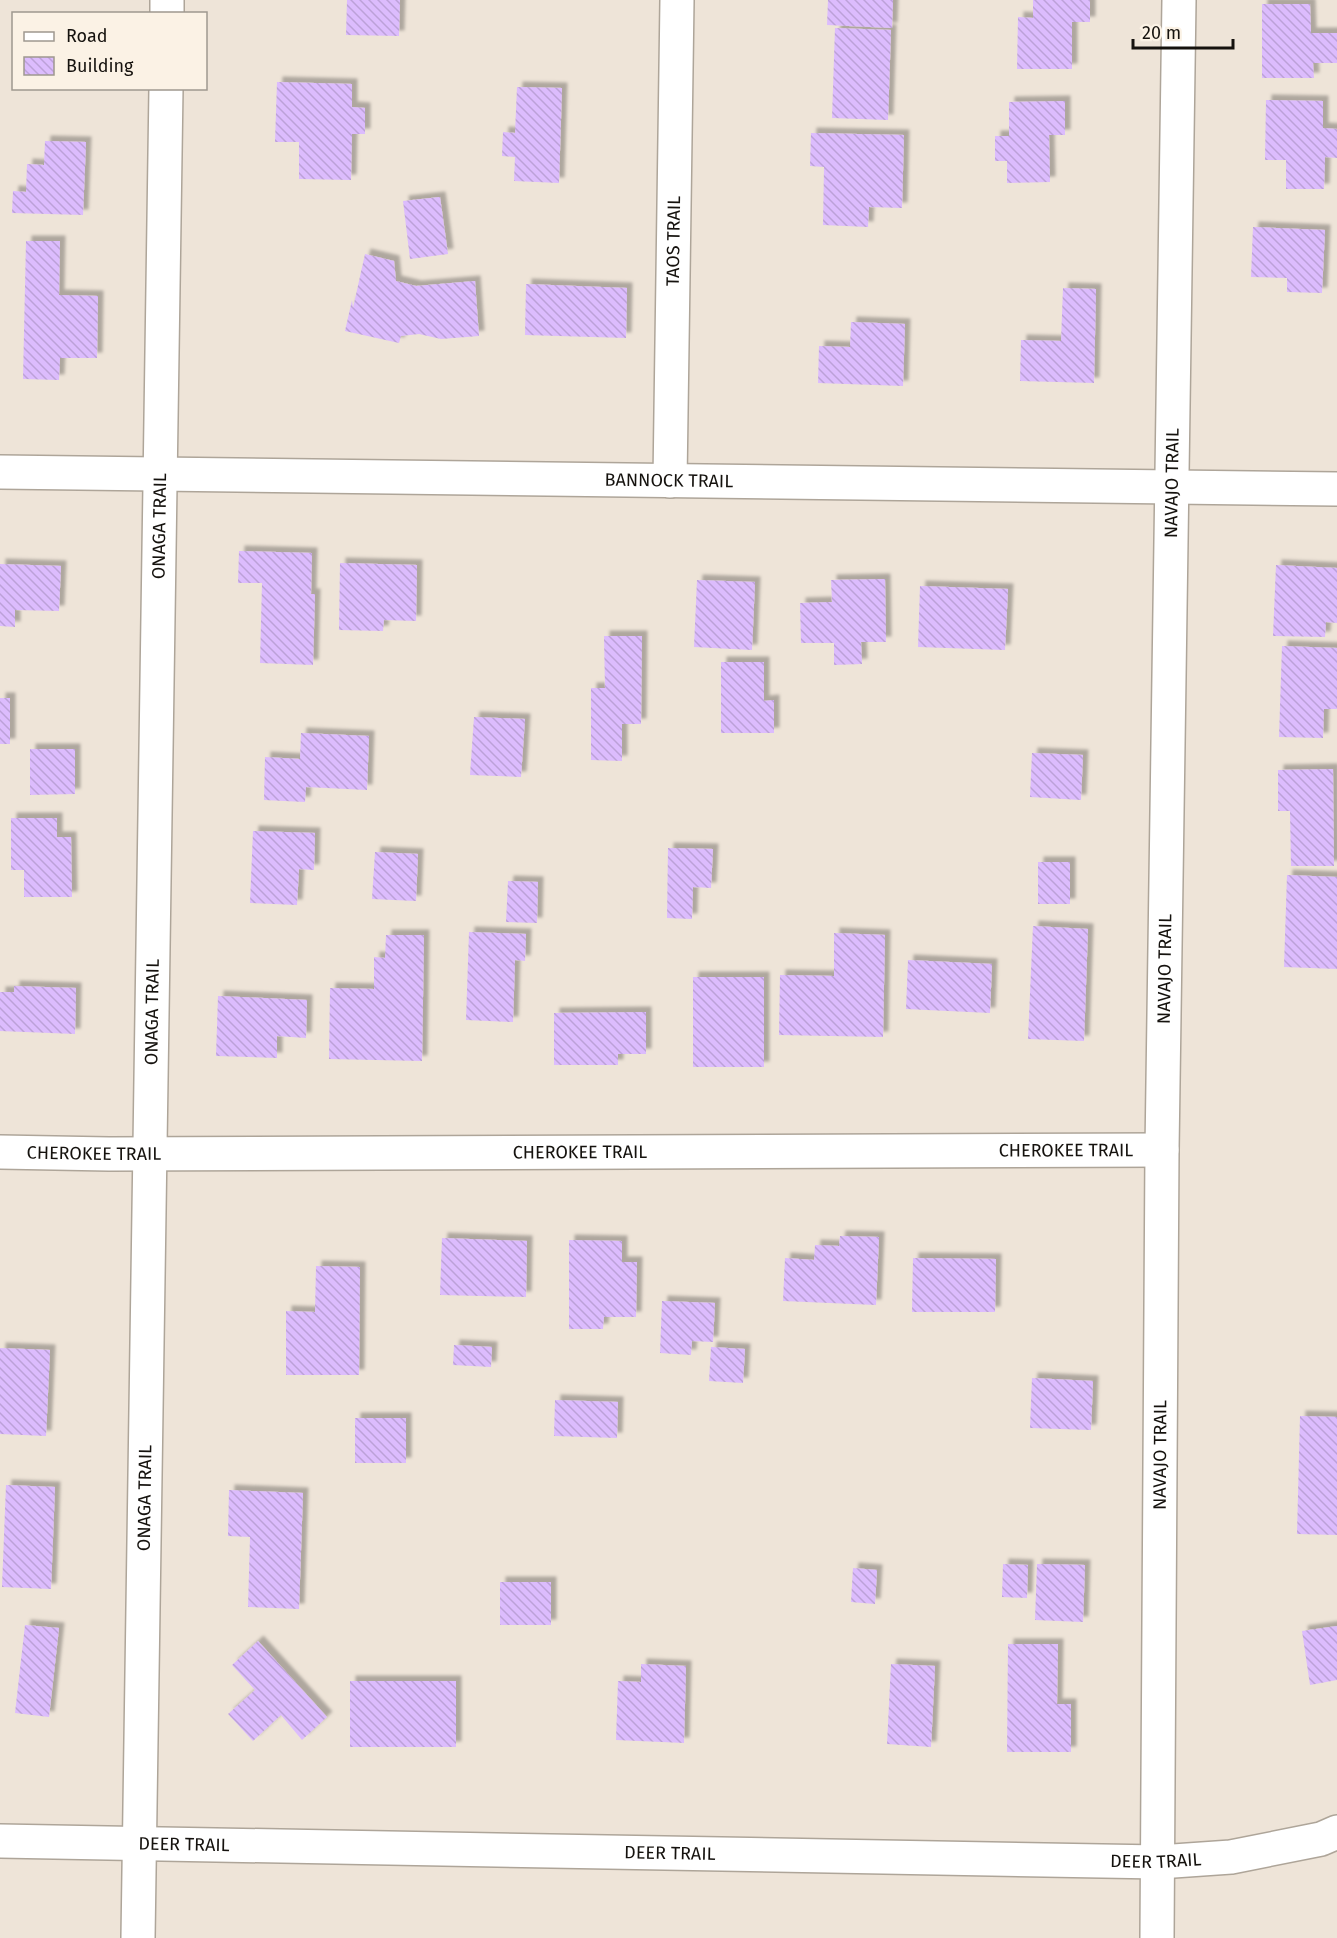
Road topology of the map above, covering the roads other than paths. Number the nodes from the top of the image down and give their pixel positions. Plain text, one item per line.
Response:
1 (677, 0) edge
2 (1179, 0) edge
3 (166, 90) edge
4 (0, 472) edge
5 (160, 474) junction
6 (670, 481) junction
7 (1172, 488) junction
8 (1337, 489) edge
9 (1162, 1150) junction
10 (0, 1152) edge
11 (150, 1154) junction
12 (1337, 1832) edge
13 (0, 1841) edge
14 (139, 1844) junction
15 (1159, 1862) junction
16 (138, 1938) edge
17 (1157, 1938) edge

1 - 6 street, TAOS TRAIL
2 - 7 street, NAVAJO TRAIL
3 - 5 street, ONAGA TRAIL
4 - 5 street, BANNOCK TRAIL
5 - 6 street, BANNOCK TRAIL
5 - 11 street, ONAGA TRAIL
6 - 7 street, BANNOCK TRAIL
7 - 8 street, BANNOCK TRAIL
7 - 9 street, NAVAJO TRAIL
9 - 11 street, CHEROKEE TRAIL
9 - 15 street, NAVAJO TRAIL
10 - 11 street, CHEROKEE TRAIL
11 - 14 street, ONAGA TRAIL
12 - 15 street, DEER TRAIL
13 - 14 street, DEER TRAIL
14 - 15 street, DEER TRAIL
14 - 16 street, ONAGA TRAIL
15 - 17 street, NAVAJO TRAIL

